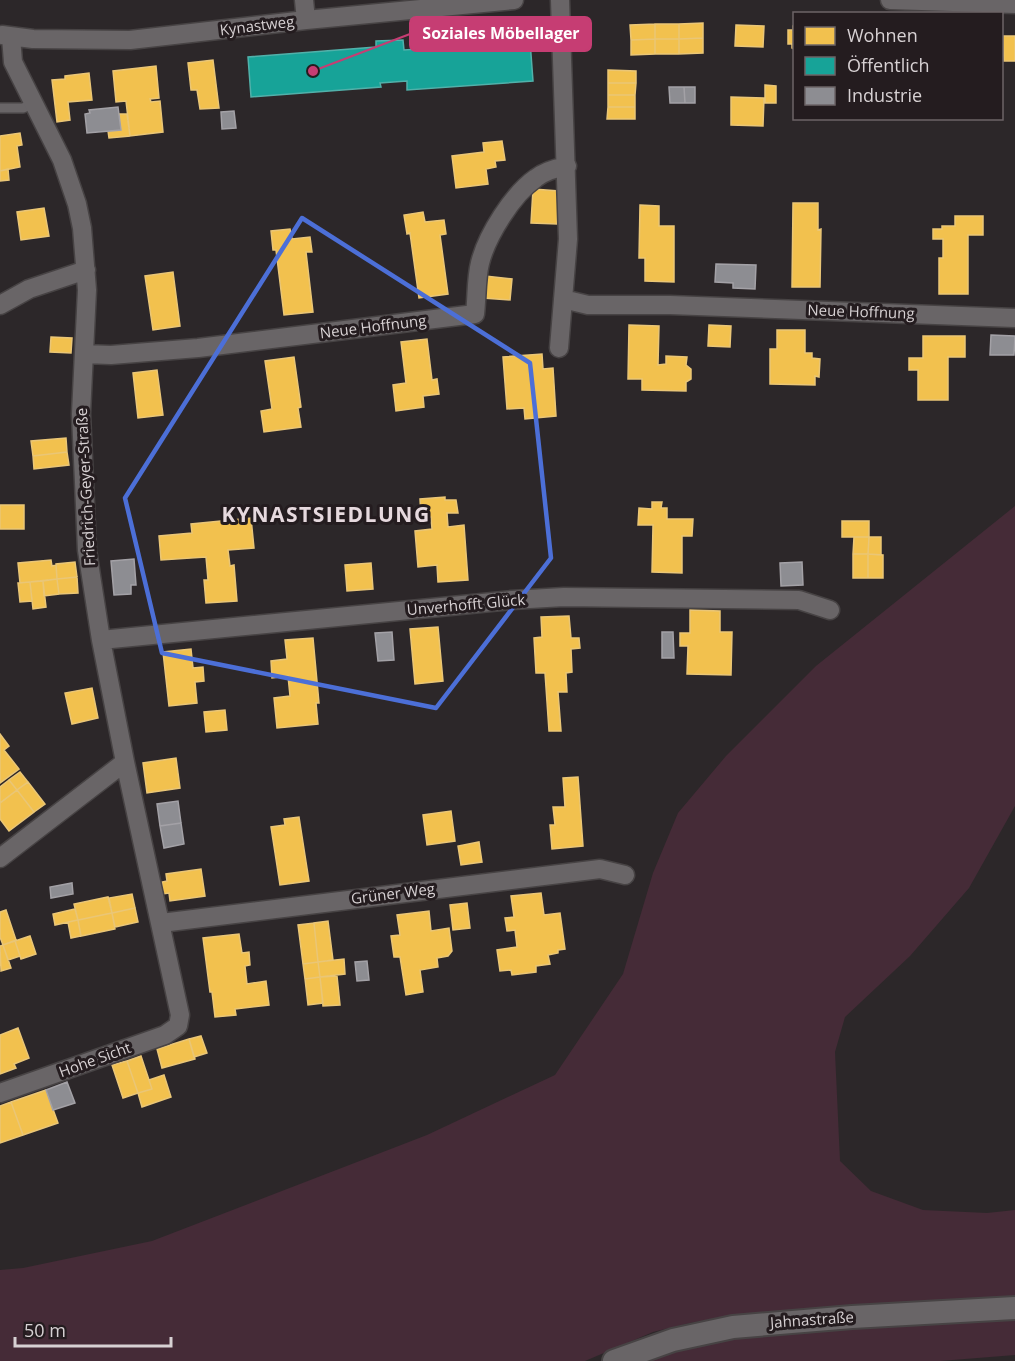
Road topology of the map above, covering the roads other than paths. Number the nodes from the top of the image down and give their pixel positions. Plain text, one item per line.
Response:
1 (304, 0) edge
2 (514, 0) edge
3 (560, 0) edge
4 (890, 0) edge
5 (1015, 4) edge
6 (306, 20) junction
7 (6, 36) edge
8 (35, 103) junction
9 (0, 108) edge
10 (567, 166) junction
11 (86, 270) junction
12 (563, 299) junction
13 (0, 305) edge
14 (1015, 318) edge
15 (559, 348) dead end
16 (84, 354) junction
17 (830, 610) dead end
18 (101, 640) junction
19 (125, 762) junction
20 (0, 858) edge
21 (625, 875) dead end
22 (161, 923) junction
23 (180, 1015) joint
24 (0, 1093) edge
25 (1015, 1308) edge
26 (614, 1361) edge

1 - 6 street
2 - 6 street, Kynastweg
3 - 10 street
4 - 5 street
6 - 7 street, Kynastweg
7 - 8 street, Friedrich-Geyer-Straße
8 - 9 lane
8 - 11 street, Friedrich-Geyer-Straße
10 - 12 street
10 - 16 street, Neue Hoffnung
11 - 13 street
11 - 16 street, Friedrich-Geyer-Straße
12 - 14 street, Neue Hoffnung
12 - 15 street
16 - 18 street, Friedrich-Geyer-Straße
17 - 18 street, Unverhofft Glück
18 - 19 street, Friedrich-Geyer-Straße
19 - 20 street
19 - 22 street, Friedrich-Geyer-Straße
21 - 22 street, Grüner Weg
22 - 23 street, Friedrich-Geyer-Straße
23 - 24 street, Hohe Sicht
25 - 26 street, Jahnastraße

